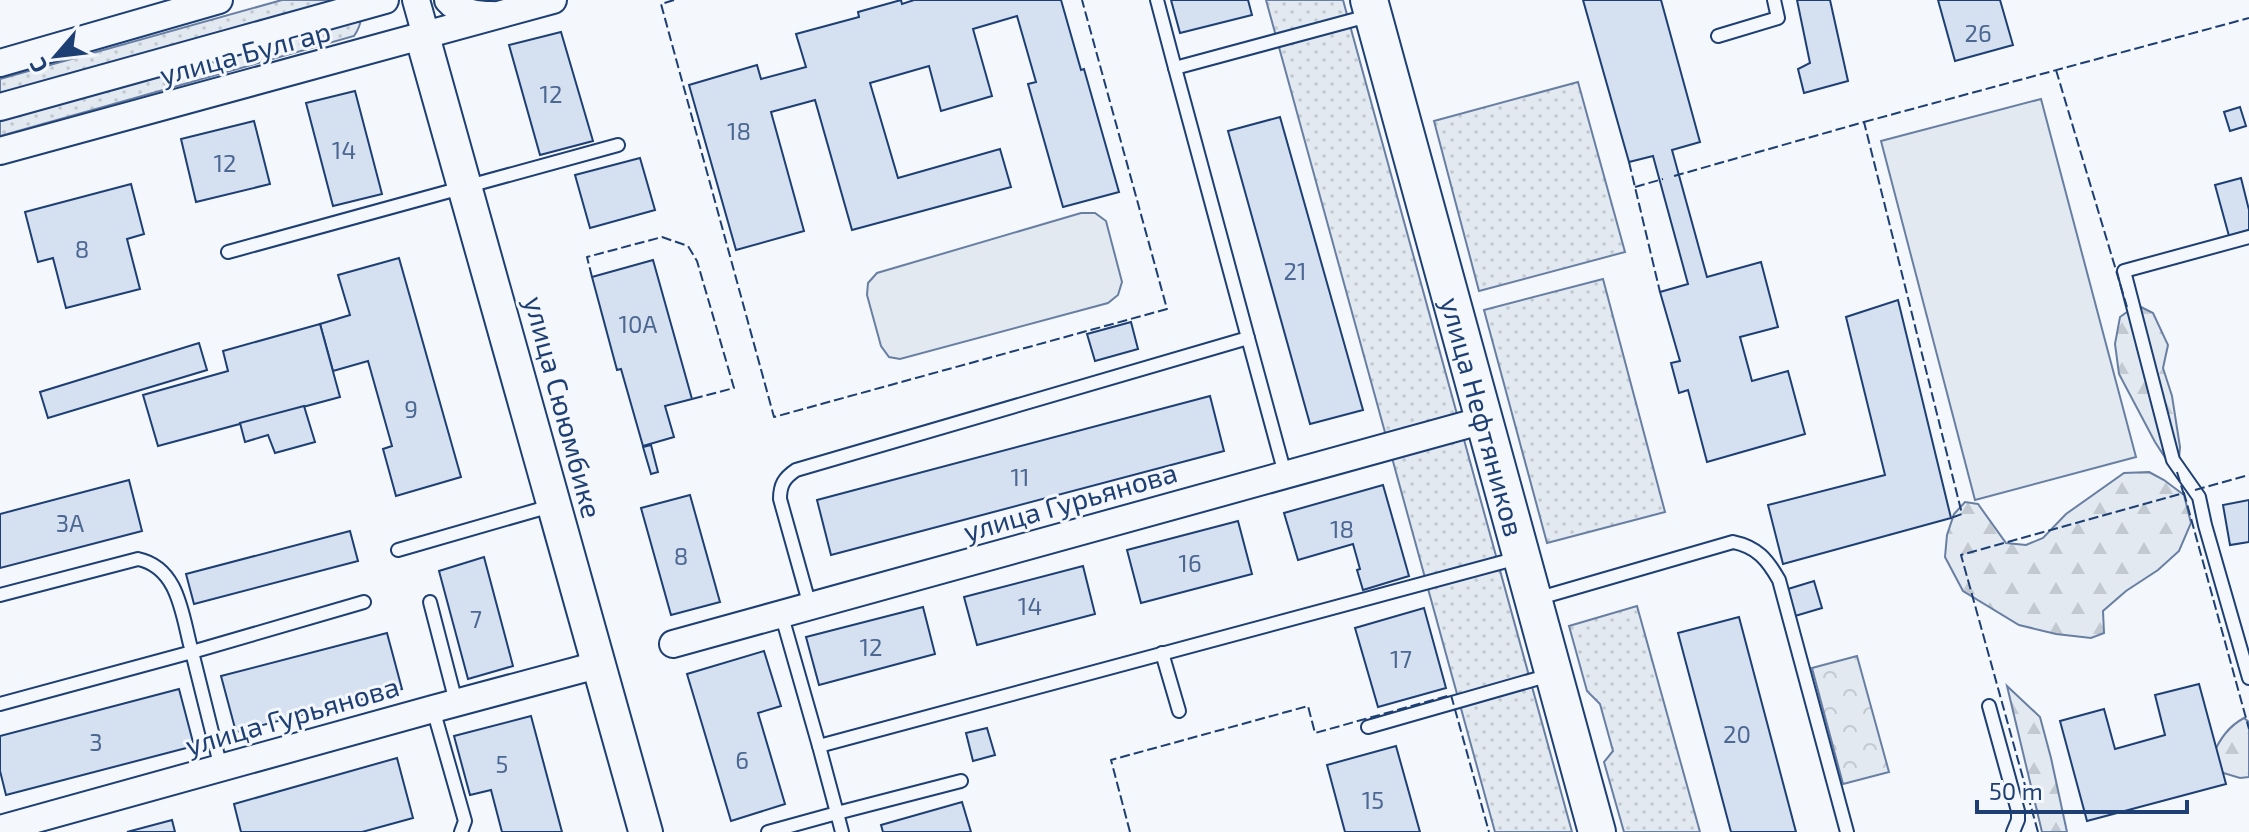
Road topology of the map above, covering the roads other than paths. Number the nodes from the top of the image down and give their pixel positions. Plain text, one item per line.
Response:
1 (219, 0) edge
2 (416, 0) edge
3 (448, 0) edge
4 (553, 0) edge
5 (1157, 0) edge
6 (1774, 0) edge
7 (374, 1) edge
8 (1371, 7) edge
9 (500, 15) junction
10 (1718, 36) dead end
11 (419, 37) junction
12 (348, 57) junction
13 (0, 63) edge
14 (1175, 68) junction
15 (0, 107) edge
16 (618, 145) dead end
17 (0, 151) edge
18 (462, 189) junction
19 (2249, 237) edge
20 (228, 252) dead end
21 (1248, 338) junction
22 (1484, 420) junction
23 (1285, 474) junction
24 (544, 508) junction
25 (398, 550) dead end
26 (1521, 557) junction
27 (0, 595) edge
28 (1533, 600) junction
29 (364, 602) dead end
30 (430, 602) dead end
31 (810, 606) junction
32 (781, 613) junction
33 (673, 644) dead end
34 (192, 652) junction
35 (1162, 653) junction
36 (595, 665) junction
37 (1553, 674) junction
38 (2249, 678) edge
39 (0, 704) edge
40 (444, 706) junction
41 (1989, 706) dead end
42 (1179, 711) dead end
43 (1368, 727) dead end
44 (819, 746) junction
45 (221, 768) junction
46 (961, 781) dead end
47 (837, 813) junction
48 (1, 826) edge
49 (461, 832) edge
50 (635, 832) edge
51 (649, 832) edge
52 (768, 832) edge
53 (842, 832) edge
54 (1597, 832) edge
55 (1847, 832) edge
56 (2013, 832) edge

1 - 13 street, улица Булгар
2 - 11 street, улица Сююмбике
3 - 9 street
4 - 9 street, улица Булгар
5 - 14 lane
6 - 10 lane
7 - 12 street
7 - 15 street
8 - 14 lane
8 - 22 street, улица Нефтяников
9 - 11 street, улица Булгар
11 - 12 street, улица Булгар
11 - 18 street, улица Сююмбике
12 - 17 street, улица Булгар
14 - 21 lane
16 - 18 lane
18 - 20 lane
18 - 24 lane
18 - 36 street, улица Сююмбике
19 - 38 lane
21 - 23 lane
21 - 31 lane
22 - 23 street, улица Гурьянова
22 - 26 street, улица Нефтяников
23 - 31 street, улица Гурьянова
24 - 25 lane
24 - 36 lane
26 - 28 street, улица Нефтяников
26 - 35 lane
27 - 34 lane
28 - 37 street, улица Нефтяников
28 - 55 lane
29 - 34 lane
30 - 40 lane
31 - 32 street, улица Гурьянова
32 - 33 street, улица Гурьянова
32 - 44 lane
34 - 39 lane
34 - 45 lane
35 - 42 lane
35 - 44 lane
36 - 40 street, улица Гурьянова
36 - 50 lane
36 - 51 street, улица Сююмбике
37 - 43 lane
37 - 54 street, улица Нефтяников
40 - 45 street, улица Гурьянова
40 - 49 lane
41 - 56 lane
44 - 47 lane
45 - 48 street, улица Гурьянова
46 - 47 lane
47 - 52 lane
47 - 53 lane

